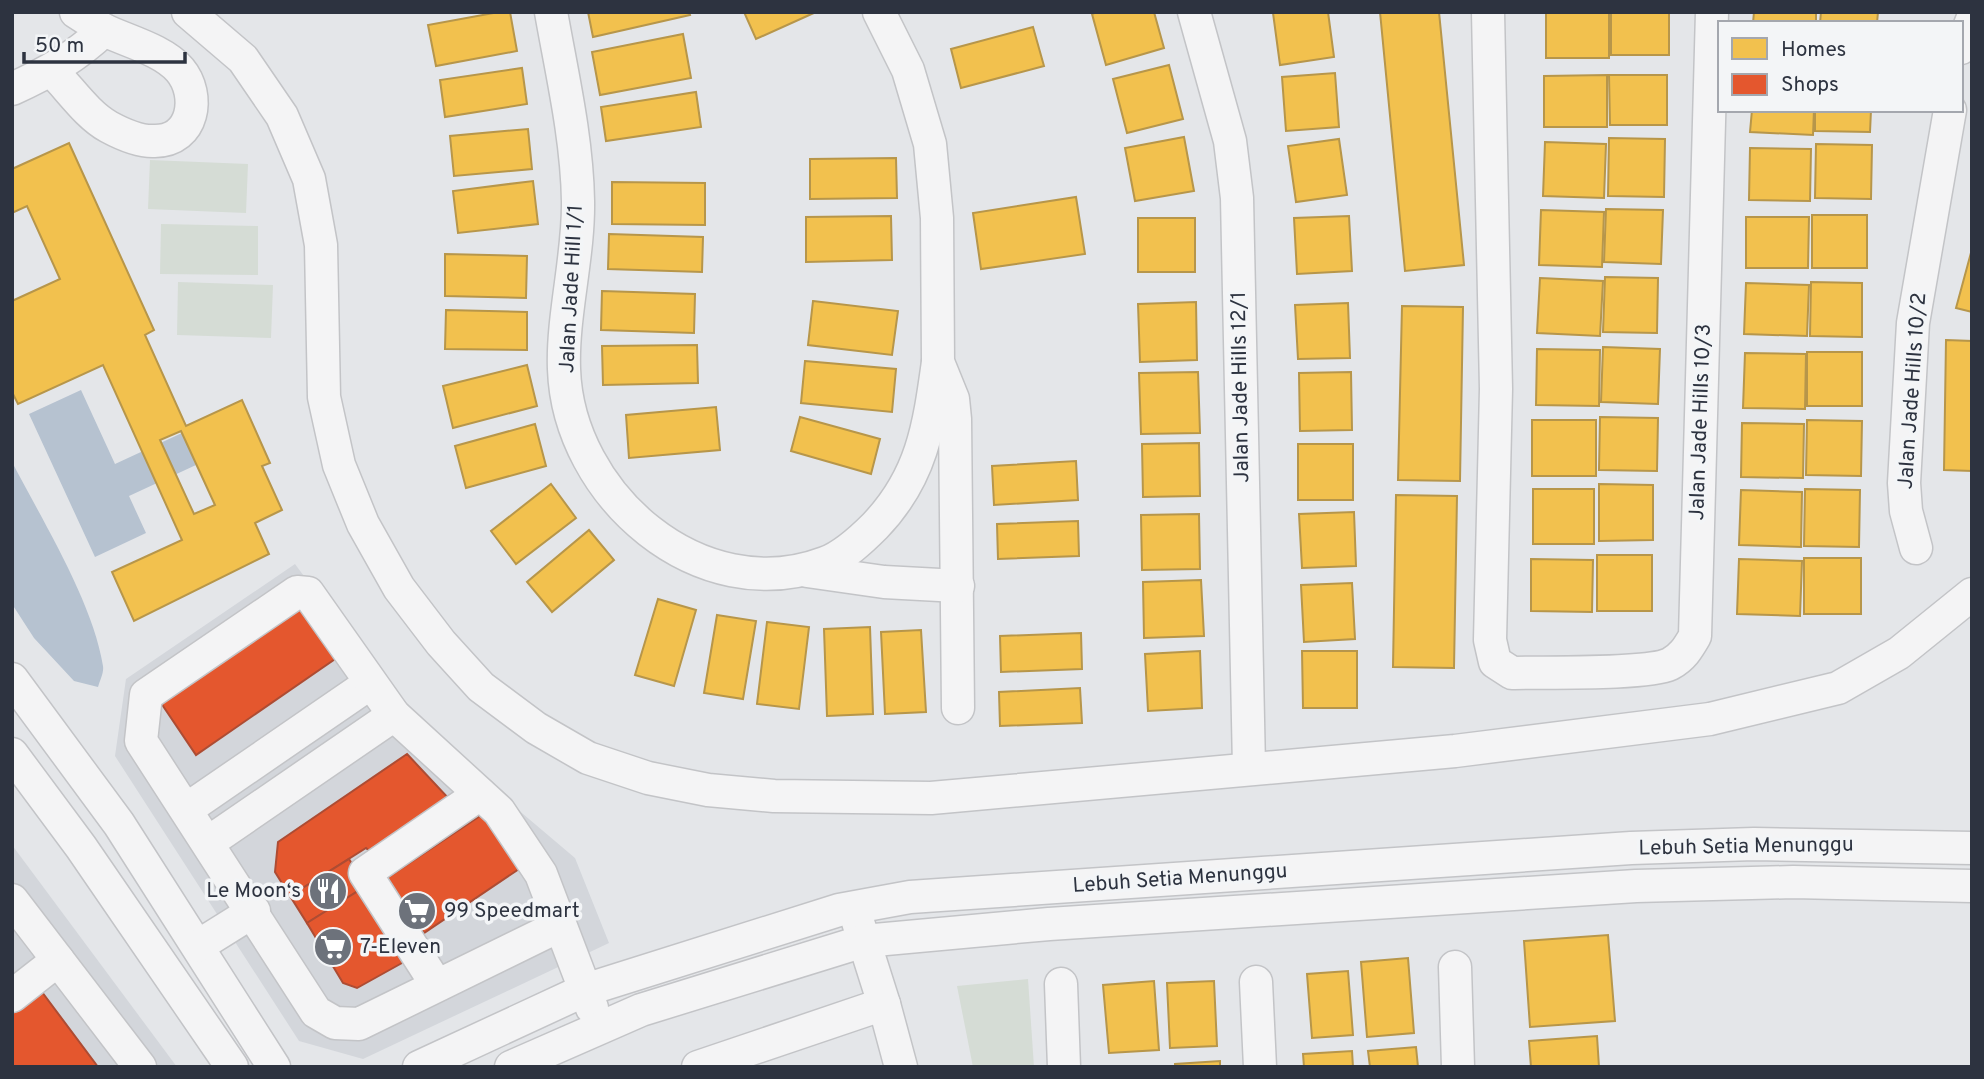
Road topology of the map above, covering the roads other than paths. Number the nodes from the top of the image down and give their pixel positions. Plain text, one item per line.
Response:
1 (76, 12) edge
2 (188, 12) edge
3 (551, 12) edge
4 (879, 12) edge
5 (1194, 12) edge
6 (1488, 12) edge
7 (1712, 12) edge
8 (1972, 20) edge
9 (104, 30) junction
10 (1963, 43) edge
11 (52, 71) junction
12 (12, 89) edge
13 (1951, 112) edge
14 (938, 362) junction
15 (1916, 548) dead end
16 (805, 570) junction
17 (958, 586) junction
18 (1972, 594) edge
19 (12, 679) edge
20 (369, 684) junction
21 (958, 708) dead end
22 (394, 715) junction
23 (12, 754) edge
24 (1249, 767) junction
25 (480, 794) junction
26 (187, 809) junction
27 (119, 824) junction
28 (208, 842) junction
29 (81, 847) junction
30 (1631, 848) junction
31 (1972, 848) edge
32 (1972, 886) edge
33 (1629, 887) junction
34 (12, 900) edge
35 (853, 907) junction
36 (254, 911) junction
37 (559, 926) junction
38 (864, 941) junction
39 (198, 946) junction
40 (58, 960) junction
41 (1455, 967) dead end
42 (1256, 982) dead end
43 (436, 984) junction
44 (1061, 984) dead end
45 (585, 990) junction
46 (12, 996) edge
47 (884, 1003) junction
48 (600, 1026) junction
49 (140, 1067) edge
50 (232, 1067) edge
51 (274, 1067) edge
52 (419, 1067) edge
53 (511, 1067) edge
54 (698, 1067) edge
55 (901, 1067) edge
56 (1064, 1067) edge
57 (1259, 1067) edge
58 (1458, 1067) edge

1 - 9 street
2 - 24 street
3 - 16 street, Jalan Jade Hill 1/1
4 - 14 street
5 - 24 street, Jalan Jade Hills 12/1
6 - 7 street, Jalan Jade Hills 10/3
8 - 10 street
9 - 11 street
9 - 11 street
11 - 12 street
13 - 15 street, Jalan Jade Hills 10/2
14 - 16 street, Jalan Jade Hill 1/1
14 - 17 street
16 - 17 street
17 - 21 street
18 - 24 street
19 - 27 street
20 - 22 street
20 - 26 street
20 - 26 street
22 - 25 street
22 - 28 street
23 - 29 street
25 - 37 street
25 - 43 street
26 - 28 street
27 - 29 street
27 - 39 street
28 - 36 street
29 - 50 street
30 - 31 street, Lebuh Setia Menunggu
30 - 33 street
30 - 35 street, Lebuh Setia Menunggu
32 - 33 street, Lebuh Setia Menunggu
33 - 38 street, Lebuh Setia Menunggu
34 - 40 street
35 - 38 street
35 - 45 street, Lebuh Setia Menunggu
36 - 39 street
36 - 43 street
37 - 43 street
37 - 45 street
38 - 47 street
38 - 48 street, Lebuh Setia Menunggu
39 - 51 street
40 - 46 street
40 - 49 street
41 - 58 street
42 - 57 street
44 - 56 street
45 - 48 street
45 - 52 street, Lebuh Setia Menunggu
47 - 54 street
47 - 55 street
48 - 53 street, Lebuh Setia Menunggu

